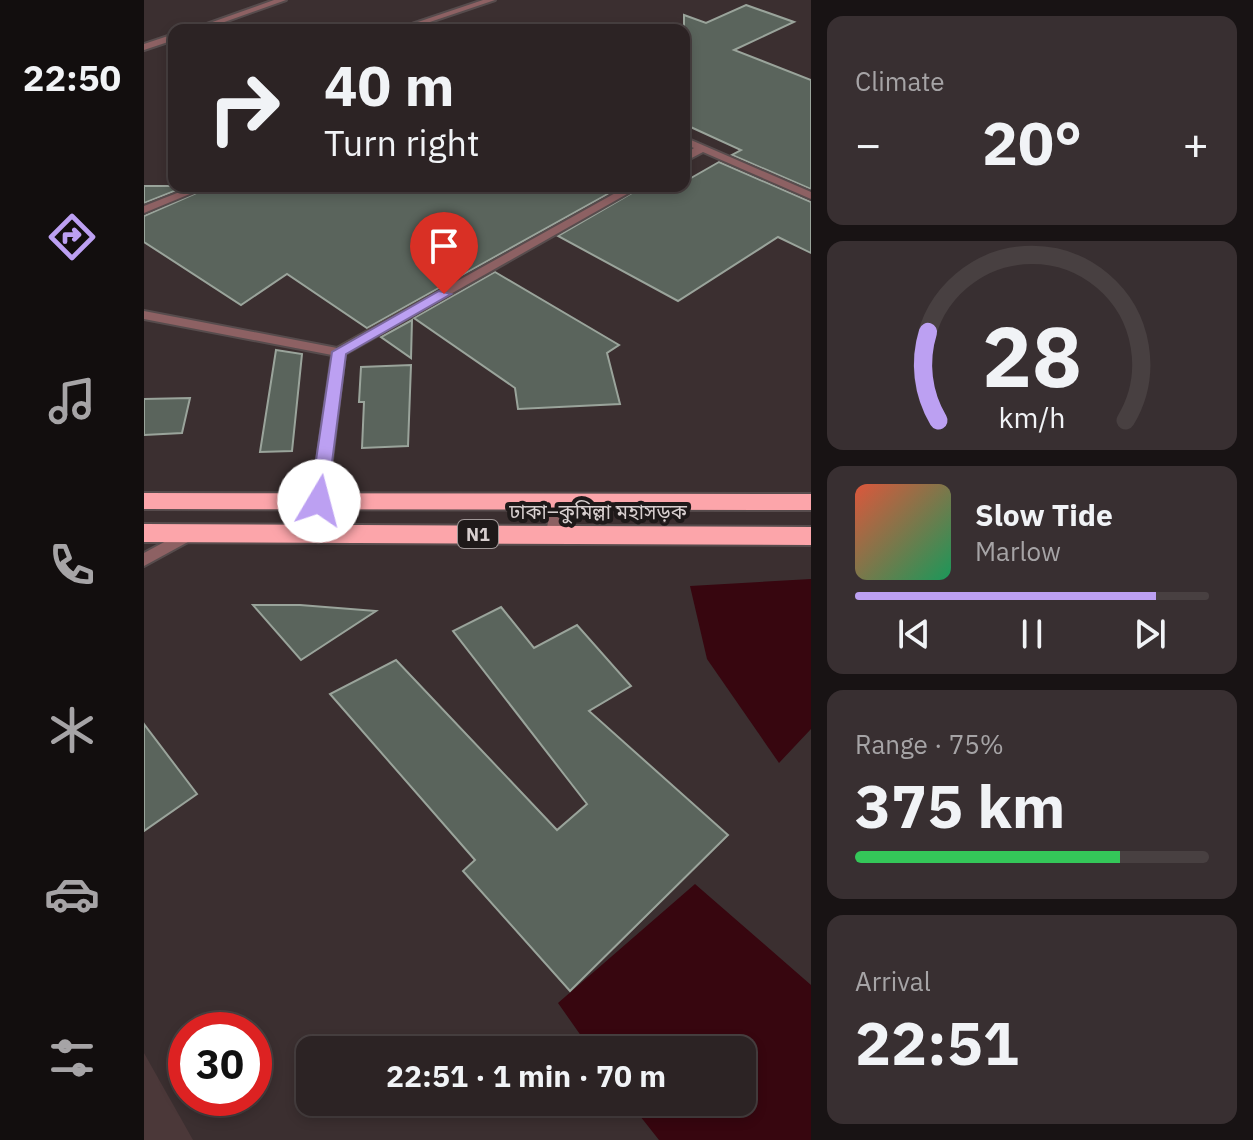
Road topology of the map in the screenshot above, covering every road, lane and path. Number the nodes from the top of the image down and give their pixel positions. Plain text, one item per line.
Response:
1 (282, 0) edge
2 (491, 0) edge
3 (212, 24) edge
4 (416, 24) edge
5 (168, 39) edge
6 (144, 47) edge
7 (690, 143) edge
8 (702, 148) junction
9 (690, 155) edge
10 (189, 192) edge
11 (625, 192) edge
12 (811, 196) edge
13 (144, 210) edge
14 (144, 315) edge
15 (339, 352) junction
16 (144, 501) edge
17 (319, 501) junction
18 (811, 502) edge
19 (559, 503) junction
20 (144, 533) edge
21 (192, 533) junction
22 (554, 534) junction
23 (811, 536) edge
24 (144, 560) edge

1 - 3 street
2 - 4 street
5 - 6 street
7 - 8 street
8 - 9 street
8 - 12 street
10 - 13 street
11 - 15 street
14 - 15 street
15 - 17 street
16 - 17 highway, ঢাকা–কুমিল্লা মহাসড়ক / N1
17 - 19 highway, ঢাকা–কুমিল্লা মহাসড়ক / N1
18 - 19 highway, ঢাকা–কুমিল্লা মহাসড়ক / N1
19 - 22 street
20 - 21 highway, ঢাকা–কুমিল্লা মহাসড়ক / N1
21 - 22 highway, ঢাকা–কুমিল্লা মহাসড়ক / N1
21 - 24 street
22 - 23 highway, ঢাকা–কুমিল্লা মহাসড়ক / N1

